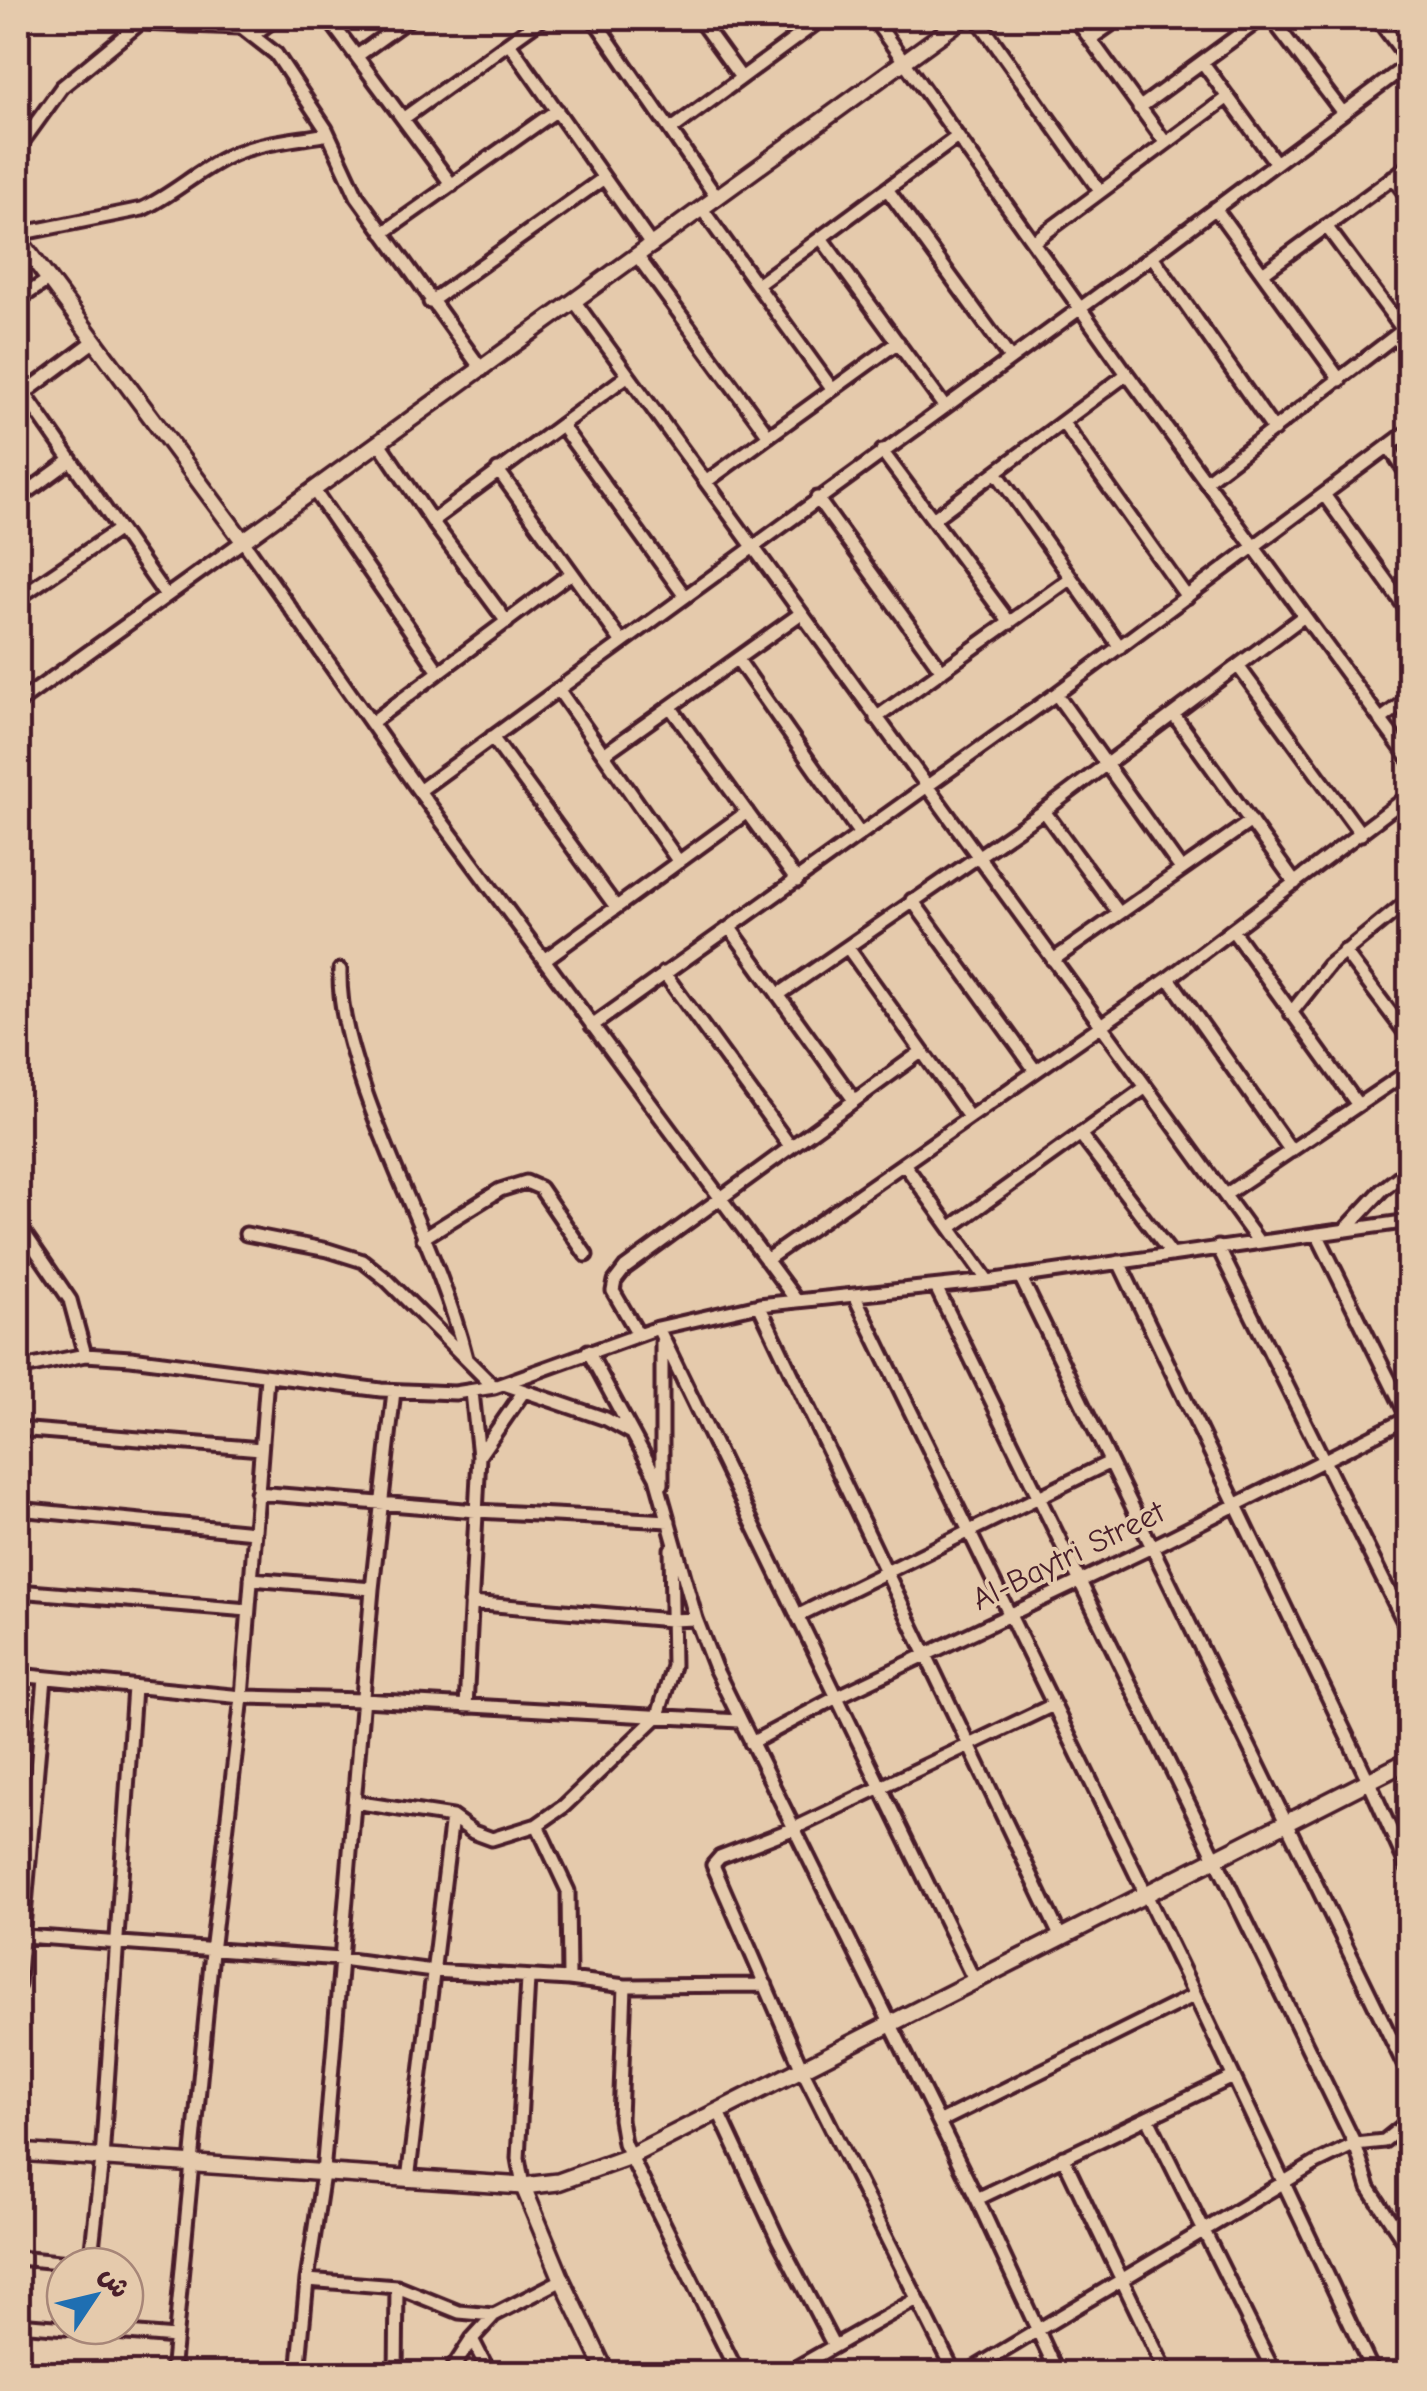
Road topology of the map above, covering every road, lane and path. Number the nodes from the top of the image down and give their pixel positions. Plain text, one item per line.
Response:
1 (97, 18) edge
2 (276, 18) edge
3 (328, 18) edge
4 (410, 18) edge
5 (543, 18) edge
6 (593, 18) edge
7 (720, 18) edge
8 (824, 18) edge
9 (873, 18) edge
10 (937, 18) edge
11 (964, 18) edge
12 (977, 18) edge
13 (1075, 18) edge
14 (1120, 18) edge
15 (1262, 18) edge
16 (1272, 18) edge
17 (1377, 18) edge
18 (142, 20) edge
19 (234, 22) edge
20 (702, 23) edge
21 (947, 31) junction
22 (253, 35) junction
23 (1090, 40) junction
24 (508, 43) junction
25 (357, 56) junction
26 (1410, 62) edge
27 (1203, 63) junction
28 (904, 64) junction
29 (740, 76) junction
30 (1228, 97) junction
31 (1139, 108) junction
32 (557, 110) junction
33 (1343, 113) junction
34 (404, 118) junction
35 (672, 129) junction
36 (328, 134) junction
37 (957, 137) junction
38 (1165, 142) junction
39 (18, 148) edge
40 (1276, 163) junction
41 (1410, 166) edge
42 (1393, 177) junction
43 (604, 178) junction
44 (452, 185) junction
45 (887, 189) junction
46 (1100, 191) junction
47 (717, 198) junction
48 (1410, 200) edge
49 (1216, 208) junction
50 (702, 209) junction
51 (1326, 226) junction
52 (383, 233) junction
53 (18, 236) edge
54 (821, 238) junction
55 (1033, 242) junction
56 (652, 246) junction
57 (1152, 256) junction
58 (638, 257) junction
59 (1263, 272) junction
60 (48, 280) junction
61 (757, 284) junction
62 (18, 300) edge
63 (430, 302) junction
64 (574, 302) junction
65 (1080, 308) junction
66 (1406, 335) edge
67 (93, 342) junction
68 (898, 342) junction
69 (1010, 358) junction
70 (482, 370) junction
71 (1128, 374) junction
72 (627, 376) junction
73 (1340, 380) junction
74 (832, 389) junction
75 (21, 395) edge
76 (944, 406) junction
77 (1063, 422) junction
78 (561, 425) junction
79 (1274, 430) junction
80 (1410, 430) edge
81 (769, 436) junction
82 (380, 444) junction
83 (1388, 446) junction
84 (882, 451) junction
85 (70, 460) junction
86 (498, 470) junction
87 (996, 472) junction
88 (1410, 478) edge
89 (707, 481) junction
90 (1206, 481) junction
91 (315, 492) junction
92 (1325, 496) junction
93 (816, 498) junction
94 (18, 499) edge
95 (933, 520) junction
96 (432, 521) junction
97 (118, 530) junction
98 (243, 541) junction
99 (752, 546) junction
100 (1254, 548) junction
101 (570, 574) junction
102 (1072, 578) junction
103 (684, 594) junction
104 (166, 596) junction
105 (1187, 597) junction
106 (18, 598) edge
107 (800, 614) junction
108 (1410, 614) edge
109 (1304, 616) junction
110 (507, 622) junction
111 (1010, 623) junction
112 (621, 641) junction
113 (1120, 647) junction
114 (738, 660) junction
115 (1238, 666) junction
116 (942, 671) junction
117 (439, 672) junction
118 (558, 688) junction
119 (1056, 694) junction
120 (1410, 698) edge
121 (18, 704) edge
122 (670, 708) junction
123 (1174, 715) junction
124 (876, 718) junction
125 (1380, 720) junction
126 (371, 722) junction
127 (492, 737) junction
128 (604, 754) junction
129 (1410, 760) edge
130 (1107, 765) junction
131 (926, 788) junction
132 (419, 791) junction
133 (1410, 794) edge
134 (1044, 811) junction
135 (747, 812) junction
136 (1251, 821) junction
137 (860, 834) junction
138 (1360, 834) junction
139 (978, 856) junction
140 (679, 862) junction
141 (1181, 870) junction
142 (797, 880) junction
143 (1295, 883) junction
144 (1410, 899) edge
145 (912, 900) junction
146 (616, 907) junction
147 (1119, 913) junction
148 (730, 928) junction
149 (1233, 931) junction
150 (848, 948) junction
151 (1344, 951) junction
152 (544, 960) junction
153 (1053, 960) junction
154 (340, 970) dead end
155 (664, 974) junction
156 (1169, 978) junction
157 (778, 995) junction
158 (1291, 1012) junction
159 (1100, 1024) junction
160 (592, 1026) junction
161 (1410, 1039) edge
162 (921, 1052) junction
163 (1035, 1070) junction
164 (1410, 1070) edge
165 (1146, 1087) junction
166 (854, 1100) junction
167 (1358, 1104) junction
168 (969, 1117) junction
169 (1080, 1134) junction
170 (790, 1146) junction
171 (1290, 1150) junction
172 (906, 1166) junction
173 (1410, 1168) edge
174 (1225, 1195) junction
175 (719, 1197) junction
176 (18, 1224) edge
177 (1408, 1226) edge
178 (950, 1228) junction
179 (1344, 1230) junction
180 (246, 1234) dead end
181 (1317, 1234) junction
182 (422, 1238) junction
183 (1258, 1241) junction
184 (1218, 1247) junction
185 (586, 1255) dead end
186 (1172, 1255) junction
187 (766, 1260) junction
188 (1119, 1262) junction
189 (1020, 1276) junction
190 (988, 1280) junction
191 (936, 1286) junction
192 (854, 1295) junction
193 (796, 1300) junction
194 (759, 1305) junction
195 (660, 1333) junction
196 (638, 1334) junction
197 (588, 1351) junction
198 (84, 1355) junction
199 (466, 1358) junction
200 (18, 1369) edge
201 (267, 1377) junction
202 (499, 1386) junction
203 (524, 1391) junction
204 (394, 1392) junction
205 (472, 1392) junction
206 (1409, 1419) edge
207 (18, 1430) edge
208 (634, 1435) junction
209 (261, 1450) junction
210 (479, 1456) junction
211 (1324, 1458) junction
212 (1110, 1462) junction
213 (257, 1493) junction
214 (662, 1496) junction
215 (1038, 1499) junction
216 (381, 1503) junction
217 (1234, 1504) junction
218 (18, 1509) edge
219 (476, 1512) junction
220 (668, 1521) junction
221 (254, 1532) junction
222 (966, 1532) junction
223 (672, 1535) junction
224 (1154, 1546) junction
225 (885, 1574) junction
226 (250, 1579) junction
227 (1080, 1582) junction
228 (372, 1590) junction
229 (18, 1591) edge
230 (471, 1603) junction
231 (248, 1610) junction
232 (1008, 1614) junction
233 (797, 1616) junction
234 (696, 1619) junction
235 (670, 1620) junction
236 (1410, 1634) edge
237 (924, 1655) junction
238 (18, 1676) edge
239 (45, 1678) junction
240 (134, 1687) junction
241 (242, 1696) junction
242 (837, 1698) junction
243 (363, 1700) junction
244 (1052, 1704) junction
245 (466, 1706) junction
246 (658, 1716) junction
247 (740, 1721) junction
248 (751, 1743) junction
249 (967, 1745) junction
250 (1410, 1760) edge
251 (1369, 1782) junction
252 (881, 1786) junction
253 (354, 1802) junction
254 (452, 1816) junction
255 (1288, 1824) junction
256 (537, 1826) junction
257 (795, 1828) junction
258 (1216, 1860) junction
259 (1410, 1873) edge
260 (1144, 1896) junction
261 (24, 1936) junction
262 (1061, 1938) junction
263 (114, 1944) junction
264 (212, 1952) junction
265 (341, 1959) junction
266 (433, 1971) junction
267 (528, 1979) junction
268 (568, 1979) junction
269 (974, 1980) junction
270 (18, 1985) edge
271 (766, 1985) junction
272 (624, 1986) junction
273 (1194, 1995) junction
274 (889, 2022) junction
275 (801, 2067) junction
276 (1233, 2077) junction
277 (1410, 2077) edge
278 (718, 2110) junction
279 (1148, 2118) junction
280 (1410, 2120) edge
281 (939, 2122) junction
282 (1355, 2144) junction
283 (18, 2152) edge
284 (628, 2157) junction
285 (1064, 2157) junction
286 (102, 2159) junction
287 (193, 2166) junction
288 (323, 2174) junction
289 (408, 2180) junction
290 (1284, 2184) junction
291 (523, 2186) junction
292 (977, 2199) junction
293 (1204, 2229) junction
294 (92, 2246) edge
295 (1410, 2250) edge
296 (18, 2258) edge
297 (45, 2261) edge
298 (1122, 2278) junction
299 (307, 2280) junction
300 (562, 2280) junction
301 (397, 2286) junction
302 (917, 2299) junction
303 (494, 2315) junction
304 (18, 2324) edge
305 (45, 2326) edge
306 (1038, 2328) junction
307 (145, 2334) edge
308 (175, 2337) junction
309 (472, 2339) junction
310 (834, 2346) junction
311 (479, 2352) junction
312 (172, 2374) edge
313 (298, 2374) edge
314 (396, 2374) edge
315 (449, 2374) edge
316 (480, 2374) edge
317 (490, 2374) edge
318 (607, 2374) edge
319 (738, 2374) edge
320 (785, 2374) edge
321 (955, 2374) edge
322 (965, 2374) edge
323 (1058, 2374) edge
324 (1167, 2374) edge
325 (1275, 2374) edge
326 (1374, 2374) edge

1 - 18 street
2 - 22 street
3 - 25 street
4 - 25 street
5 - 24 street
6 - 35 street
7 - 20 street
8 - 29 street
9 - 28 street
10 - 21 street
11 - 21 street
12 - 46 street
13 - 23 street
14 - 23 street
15 - 27 street
16 - 33 street
17 - 26 street
18 - 19 street
18 - 39 street
19 - 22 street
20 - 29 street
21 - 28 street
22 - 36 street
23 - 31 street
24 - 32 street
24 - 34 street
25 - 34 street
26 - 33 street
27 - 30 street
27 - 31 street
28 - 37 street
28 - 47 street
29 - 35 street
30 - 38 street
30 - 40 street
31 - 38 street
32 - 43 street
32 - 44 street
33 - 40 street
34 - 44 street
35 - 47 street
36 - 52 street
36 - 53 street
37 - 45 street
37 - 55 street
38 - 46 street
40 - 49 street
41 - 42 street
42 - 48 street
42 - 51 street
43 - 56 street
43 - 63 street
44 - 52 street
45 - 54 street
45 - 69 street
46 - 55 street
47 - 50 street
49 - 57 street
49 - 59 street
50 - 56 street
50 - 61 street
51 - 59 street
51 - 66 street
52 - 63 street
53 - 60 street
54 - 61 street
54 - 68 street
55 - 65 street
56 - 58 street
57 - 65 street
57 - 79 street
58 - 64 street
58 - 81 street
59 - 73 street
60 - 62 street
60 - 67 street
61 - 74 street
63 - 70 street
64 - 70 street
64 - 72 street
65 - 69 street
65 - 71 street
66 - 73 street
67 - 75 street
67 - 98 street
68 - 74 street
68 - 76 street
69 - 76 street
70 - 82 street
71 - 77 street
71 - 90 street
72 - 78 street
72 - 89 street
73 - 79 street
74 - 81 street
75 - 85 street
76 - 84 street
77 - 87 street
77 - 105 street
78 - 86 street
78 - 103 street
79 - 90 street
80 - 83 street
81 - 89 street
82 - 91 street
82 - 96 street
83 - 88 street
83 - 92 street
84 - 93 street
84 - 95 street
85 - 94 street
85 - 97 street
86 - 96 street
86 - 101 street
87 - 95 street
87 - 102 street
89 - 99 street
90 - 100 street
91 - 98 street
91 - 117 street
92 - 100 street
92 - 108 street
93 - 99 street
93 - 116 street
95 - 111 street
96 - 110 street
97 - 104 street
97 - 106 street
98 - 104 street
98 - 126 street
99 - 103 street
99 - 107 street
100 - 105 street
100 - 109 street
101 - 110 street
101 - 112 street
102 - 111 street
102 - 113 street
103 - 112 street
104 - 121 street
105 - 113 street
107 - 114 street
107 - 124 street
109 - 115 street
109 - 125 street
110 - 117 street
111 - 116 street
112 - 118 street
113 - 119 street
114 - 122 street
114 - 137 street
115 - 123 street
115 - 138 street
116 - 124 street
117 - 126 street
118 - 127 street
118 - 128 street
119 - 130 street
119 - 131 street
120 - 125 street
122 - 128 street
122 - 135 street
123 - 130 street
123 - 136 street
124 - 131 street
125 - 129 street
126 - 132 street
127 - 132 street
127 - 146 street
128 - 140 street
130 - 134 street
130 - 141 street
131 - 137 street
131 - 139 street
132 - 152 street
133 - 138 street
134 - 139 street
134 - 147 street
135 - 140 street
135 - 142 street
136 - 141 street
136 - 143 street
137 - 142 street
138 - 143 street
139 - 145 street
139 - 153 street
140 - 146 street
141 - 147 street
142 - 148 street
143 - 149 street
144 - 151 street
145 - 150 street
145 - 163 street
146 - 152 street
147 - 153 street
148 - 155 street
148 - 157 street
149 - 156 street
149 - 158 street
150 - 157 street
150 - 162 street
151 - 158 street
151 - 161 street
152 - 160 street
153 - 159 street
154 - 182 street
155 - 160 street
155 - 170 street
156 - 159 street
156 - 171 street
157 - 166 street
158 - 167 street
159 - 163 street
159 - 165 street
160 - 175 street
162 - 166 street
162 - 168 street
163 - 168 street
164 - 167 street
165 - 169 street
165 - 174 street
166 - 170 street
167 - 171 street
168 - 172 street
169 - 178 street
169 - 186 street
170 - 175 street
171 - 174 street
172 - 178 street
172 - 187 street
173 - 179 street
174 - 183 street
175 - 187 street
175 - 196 street
176 - 198 street
177 - 179 street
178 - 190 street
179 - 181 street
180 - 199 street
181 - 183 street
181 - 206 street
182 - 185 street
182 - 199 street
183 - 184 street
184 - 186 street
184 - 211 street
186 - 188 street
187 - 193 street
188 - 189 street
188 - 217 street
189 - 190 street
189 - 212 street
190 - 191 street
191 - 192 street
191 - 215 street
192 - 193 street
192 - 222 street
193 - 194 street
194 - 195 street
194 - 225 street
195 - 196 street
195 - 214 street
195 - 233 street
196 - 197 street
197 - 202 street
197 - 208 street
198 - 200 street
198 - 201 street
199 - 202 street
201 - 204 street
201 - 209 street
202 - 203 street
202 - 205 street
203 - 208 street
203 - 210 street
204 - 205 street
204 - 216 street
205 - 210 street
206 - 211 street, Al-Baytri Street
207 - 209 street
208 - 214 street
209 - 213 street
210 - 219 street
211 - 217 street, Al-Baytri Street
211 - 236 street
212 - 215 street
212 - 224 street
213 - 216 street
213 - 221 street
214 - 220 street
215 - 222 street
215 - 227 street
216 - 219 street
216 - 228 street
217 - 224 street, Al-Baytri Street
217 - 251 street
218 - 221 street
219 - 220 street
219 - 230 street
220 - 223 street
221 - 226 street
222 - 225 street
222 - 232 street
223 - 234 street
223 - 235 street
224 - 227 street, Al-Baytri Street
224 - 255 street
225 - 233 street
225 - 237 street
226 - 228 street
226 - 231 street
227 - 232 street, Al-Baytri Street
227 - 258 street
228 - 243 street
229 - 231 street
230 - 235 street
230 - 245 street
231 - 241 street
232 - 237 street, Al-Baytri Street
232 - 244 street
233 - 242 street
234 - 235 street
234 - 247 street
235 - 246 street
237 - 242 street, Al-Baytri Street
237 - 249 street
238 - 239 street
239 - 240 street
239 - 261 street
240 - 241 street
240 - 263 street
241 - 243 street
241 - 264 street
242 - 248 street, Al-Baytri Street
242 - 252 street
243 - 245 street
243 - 253 street
244 - 249 street
244 - 260 street
245 - 246 street
246 - 247 street
246 - 256 street
247 - 248 street
248 - 257 street
249 - 252 street
249 - 262 street
250 - 251 main road
251 - 255 main road
251 - 259 street
252 - 257 street
252 - 269 street
253 - 254 street
253 - 265 street
254 - 256 street
254 - 266 street
255 - 258 main road
255 - 277 street
256 - 268 street
257 - 271 street
257 - 274 street
258 - 260 main road
258 - 282 street
260 - 262 main road
260 - 273 street
261 - 263 street
261 - 270 street
262 - 269 main road
263 - 264 street
263 - 286 street
264 - 265 street
264 - 287 street
265 - 266 street
265 - 288 street
266 - 267 street
266 - 289 street
267 - 268 street
267 - 291 street
268 - 272 street
269 - 274 main road
271 - 272 street
271 - 275 street
272 - 284 street
273 - 276 street
273 - 281 street
274 - 275 main road
274 - 281 street
275 - 278 main road
275 - 302 street
276 - 279 street
276 - 290 street
278 - 284 main road
278 - 310 street
279 - 285 street
279 - 293 street
280 - 282 street
281 - 292 street
282 - 290 street
282 - 295 street
283 - 286 main road
284 - 291 main road
284 - 319 street
285 - 292 street
285 - 298 street
286 - 287 main road
286 - 294 street
287 - 288 main road
287 - 308 street
288 - 289 main road
288 - 299 street
289 - 291 main road
290 - 293 street
290 - 326 street
291 - 300 street
292 - 306 street
293 - 298 street
293 - 325 street
296 - 297 street
298 - 306 street
298 - 324 street
299 - 301 street
299 - 313 street
300 - 303 street
300 - 318 street
301 - 303 street
301 - 314 street
302 - 310 street
302 - 321 street
303 - 309 street
304 - 305 street
306 - 322 street
306 - 323 street
307 - 308 street
308 - 312 street
309 - 311 street
309 - 315 street
310 - 320 street
311 - 316 street
311 - 317 street

